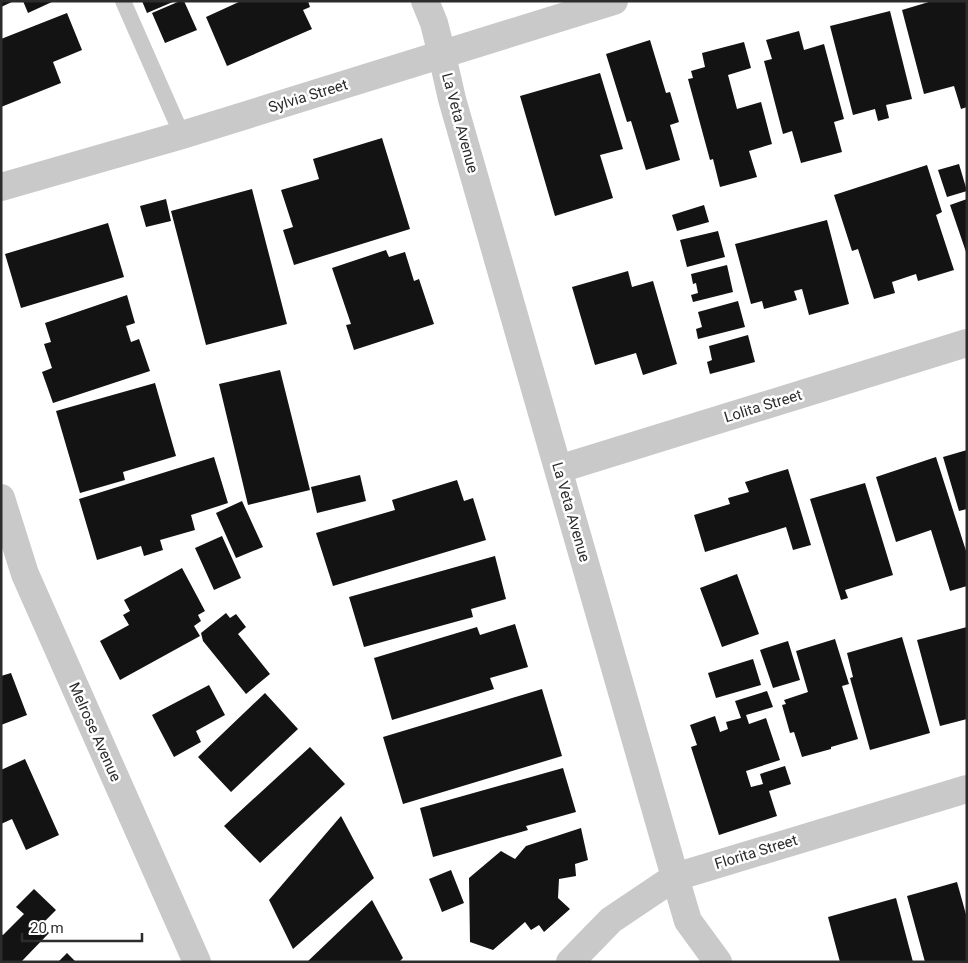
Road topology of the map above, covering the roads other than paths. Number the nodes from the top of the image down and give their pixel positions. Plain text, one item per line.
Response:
1 (123, 1) edge
2 (424, 1) edge
3 (614, 1) edge
4 (442, 55) junction
5 (182, 135) junction
6 (1, 187) edge
7 (967, 343) edge
8 (559, 469) junction
9 (1, 498) edge
10 (967, 789) edge
11 (674, 877) junction
12 (198, 962) edge
13 (570, 962) edge
14 (718, 962) edge

1 - 5 lane
2 - 4 street, La Veta Avenue
3 - 4 street, Sylvia Street
4 - 5 street, Sylvia Street
4 - 8 street, La Veta Avenue
5 - 6 street, Sylvia Street
7 - 8 street, Lolita Street
8 - 11 street, La Veta Avenue
9 - 12 street, Melrose Avenue
10 - 11 street, Florita Street
11 - 13 street, Florita Street
11 - 14 street, La Veta Avenue

